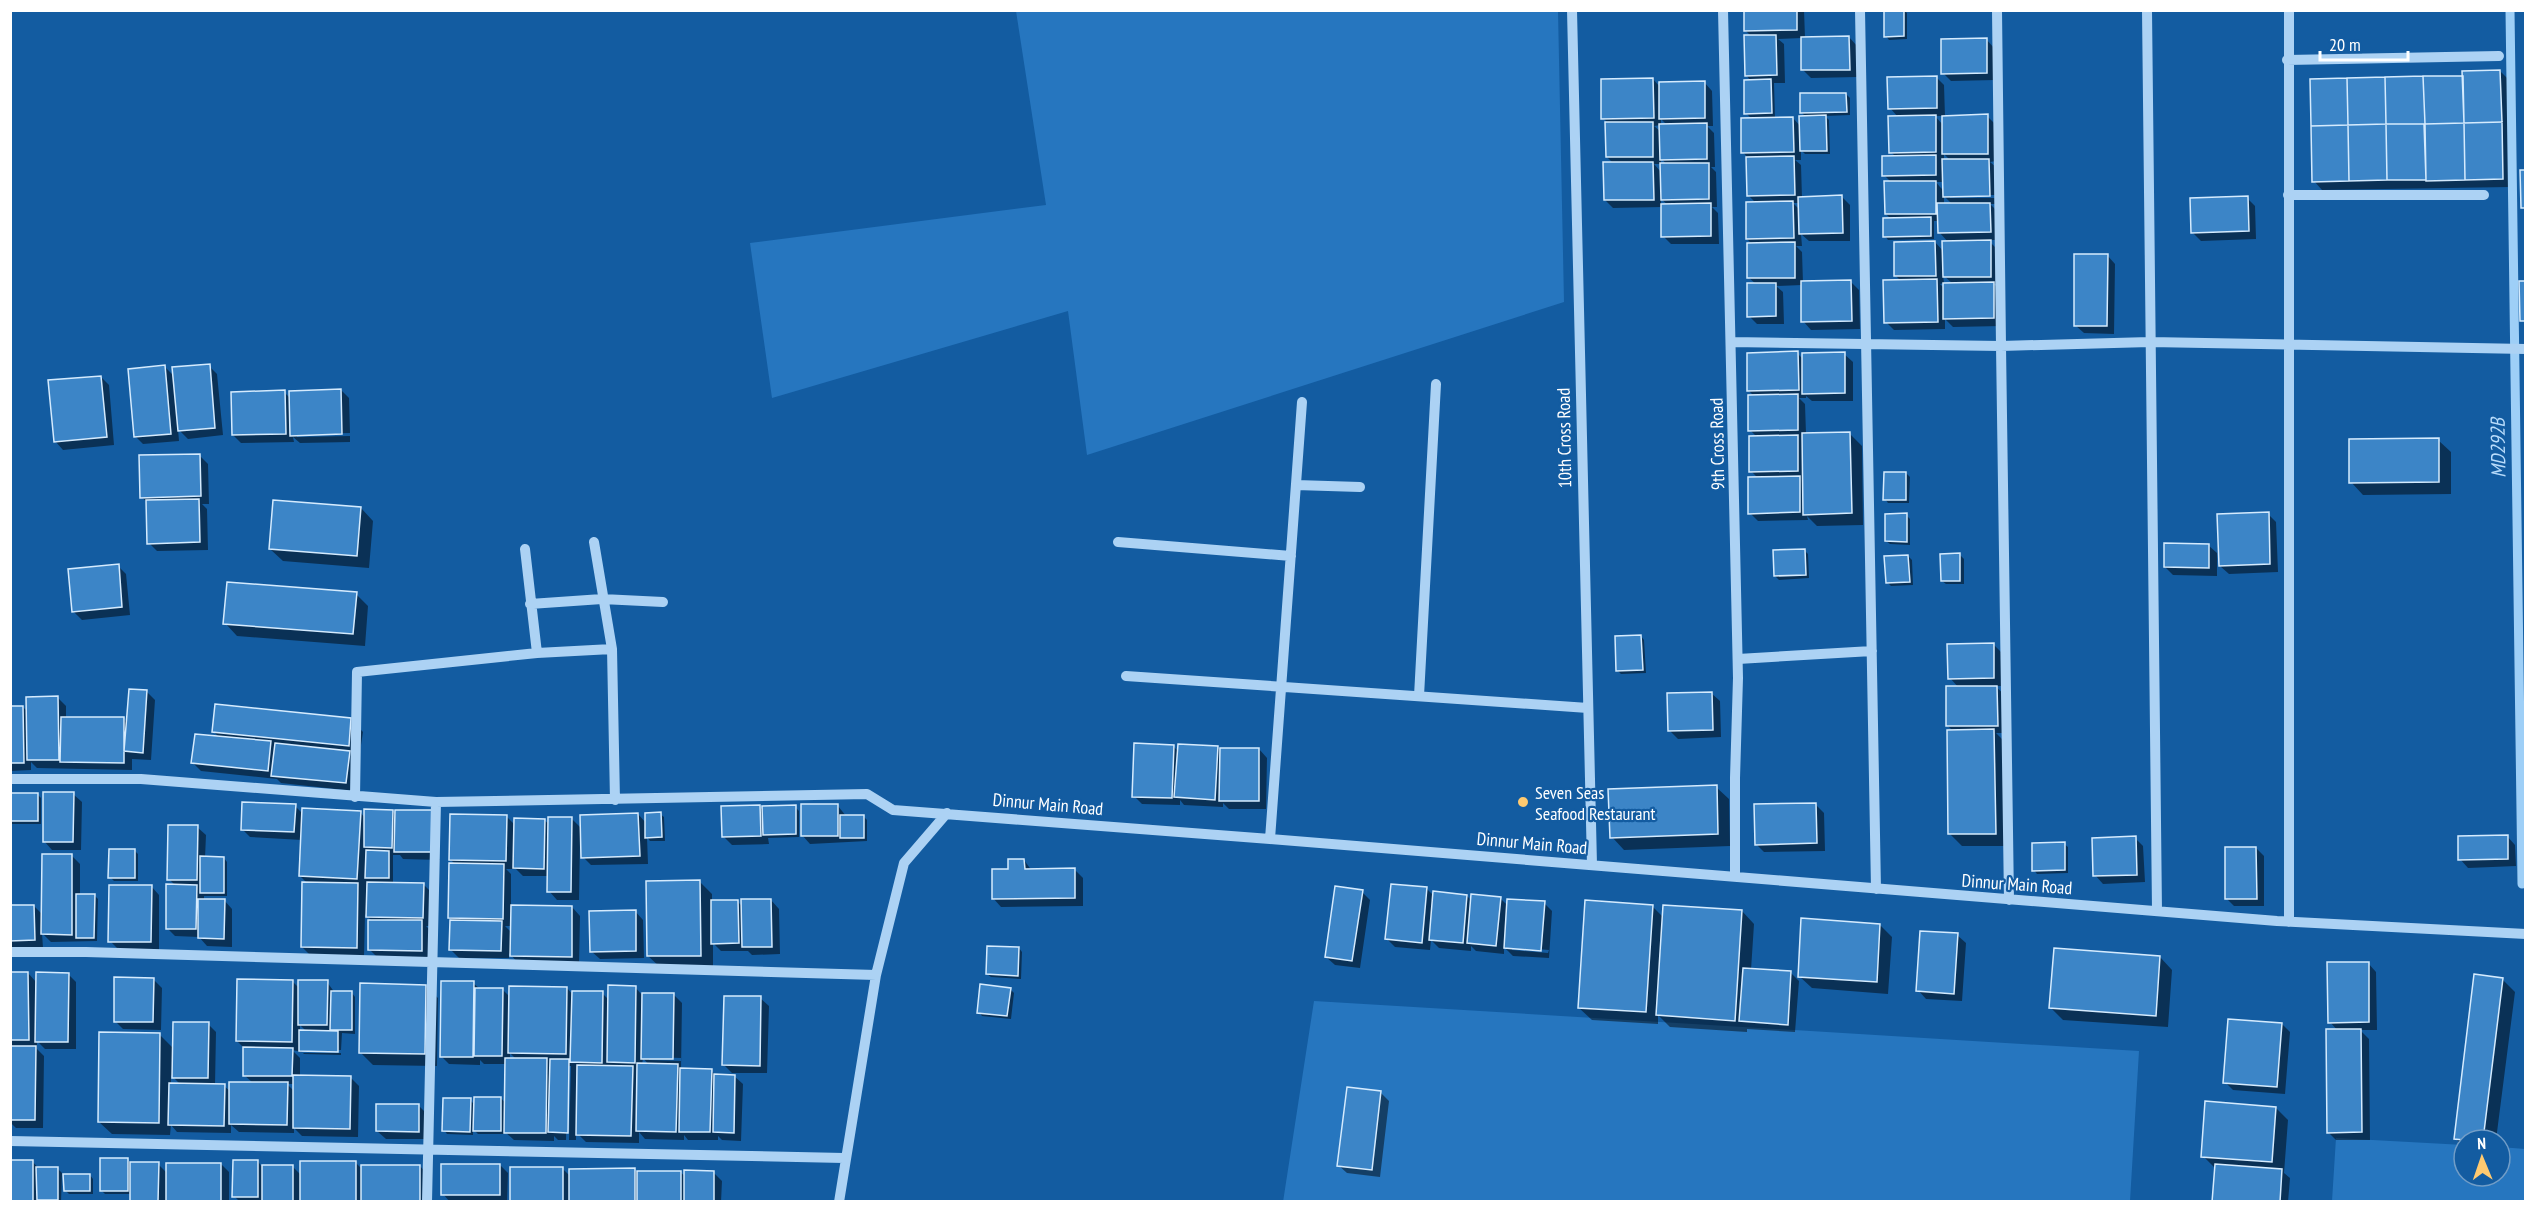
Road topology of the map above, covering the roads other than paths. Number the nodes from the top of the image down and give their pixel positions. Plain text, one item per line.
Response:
1 (1572, 10) edge
2 (1723, 10) edge
3 (1860, 10) edge
4 (1997, 10) edge
5 (2147, 10) edge
6 (2289, 10) edge
7 (2499, 56) dead end
8 (2287, 60) junction
9 (2288, 195) junction
10 (2484, 195) dead end
11 (1731, 342) junction
12 (2150, 342) junction
13 (1866, 344) junction
14 (2289, 345) junction
15 (2001, 346) junction
16 (2526, 349) edge
17 (1436, 384) dead end
18 (1302, 402) dead end
19 (1296, 485) junction
20 (1360, 487) dead end
21 (594, 542) dead end
22 (1118, 542) dead end
23 (525, 549) dead end
24 (1291, 556) junction
25 (602, 599) junction
26 (663, 602) dead end
27 (530, 604) junction
28 (612, 649) junction
29 (1872, 651) junction
30 (537, 653) junction
31 (1738, 659) junction
32 (1126, 676) dead end
33 (1281, 687) junction
34 (1419, 696) junction
35 (1588, 708) junction
36 (10, 778) edge
37 (355, 798) junction
38 (615, 800) junction
39 (435, 802) junction
40 (947, 813) junction
41 (1270, 839) junction
42 (1592, 865) junction
43 (1735, 878) junction
44 (1876, 889) junction
45 (2009, 900) junction
46 (2157, 911) junction
47 (2289, 922) junction
48 (2526, 934) edge
49 (10, 952) edge
50 (432, 962) junction
51 (876, 975) junction
52 (10, 1141) edge
53 (428, 1151) junction
54 (844, 1158) junction
55 (427, 1202) edge
56 (839, 1202) edge

1 - 35 street, 10th Cross Road
2 - 11 street, 9th Cross Road
3 - 13 street
4 - 15 street
5 - 12 street
6 - 8 street
7 - 8 street
8 - 9 street
9 - 10 street
9 - 14 street
11 - 13 street
11 - 31 street, 9th Cross Road
12 - 14 street
12 - 15 street
12 - 46 street
13 - 15 street
13 - 29 street
14 - 16 street
14 - 47 street
15 - 45 street
17 - 34 street
18 - 19 street
19 - 20 street
19 - 24 street
21 - 25 street
22 - 24 street
23 - 27 street
24 - 33 street
25 - 26 street
25 - 27 street
25 - 28 street
27 - 30 street
28 - 30 street
28 - 38 street
29 - 31 street
29 - 44 street
30 - 37 street
31 - 43 street, 9th Cross Road
32 - 33 street
33 - 34 street
33 - 41 street
34 - 35 street
35 - 42 street, 10th Cross Road
36 - 37 street, Dinnur Main Road
37 - 39 street, Dinnur Main Road
38 - 39 street, Dinnur Main Road
38 - 40 street, Dinnur Main Road
39 - 50 street
40 - 41 street, Dinnur Main Road
40 - 51 street
41 - 42 street, Dinnur Main Road
42 - 43 street, Dinnur Main Road
43 - 44 street, Dinnur Main Road
44 - 45 street, Dinnur Main Road
45 - 46 street, Dinnur Main Road
46 - 47 street, Dinnur Main Road
47 - 48 street, Dinnur Main Road
49 - 50 street
50 - 51 street
50 - 53 street
51 - 54 street
52 - 53 street
53 - 54 street
53 - 55 street
54 - 56 street

